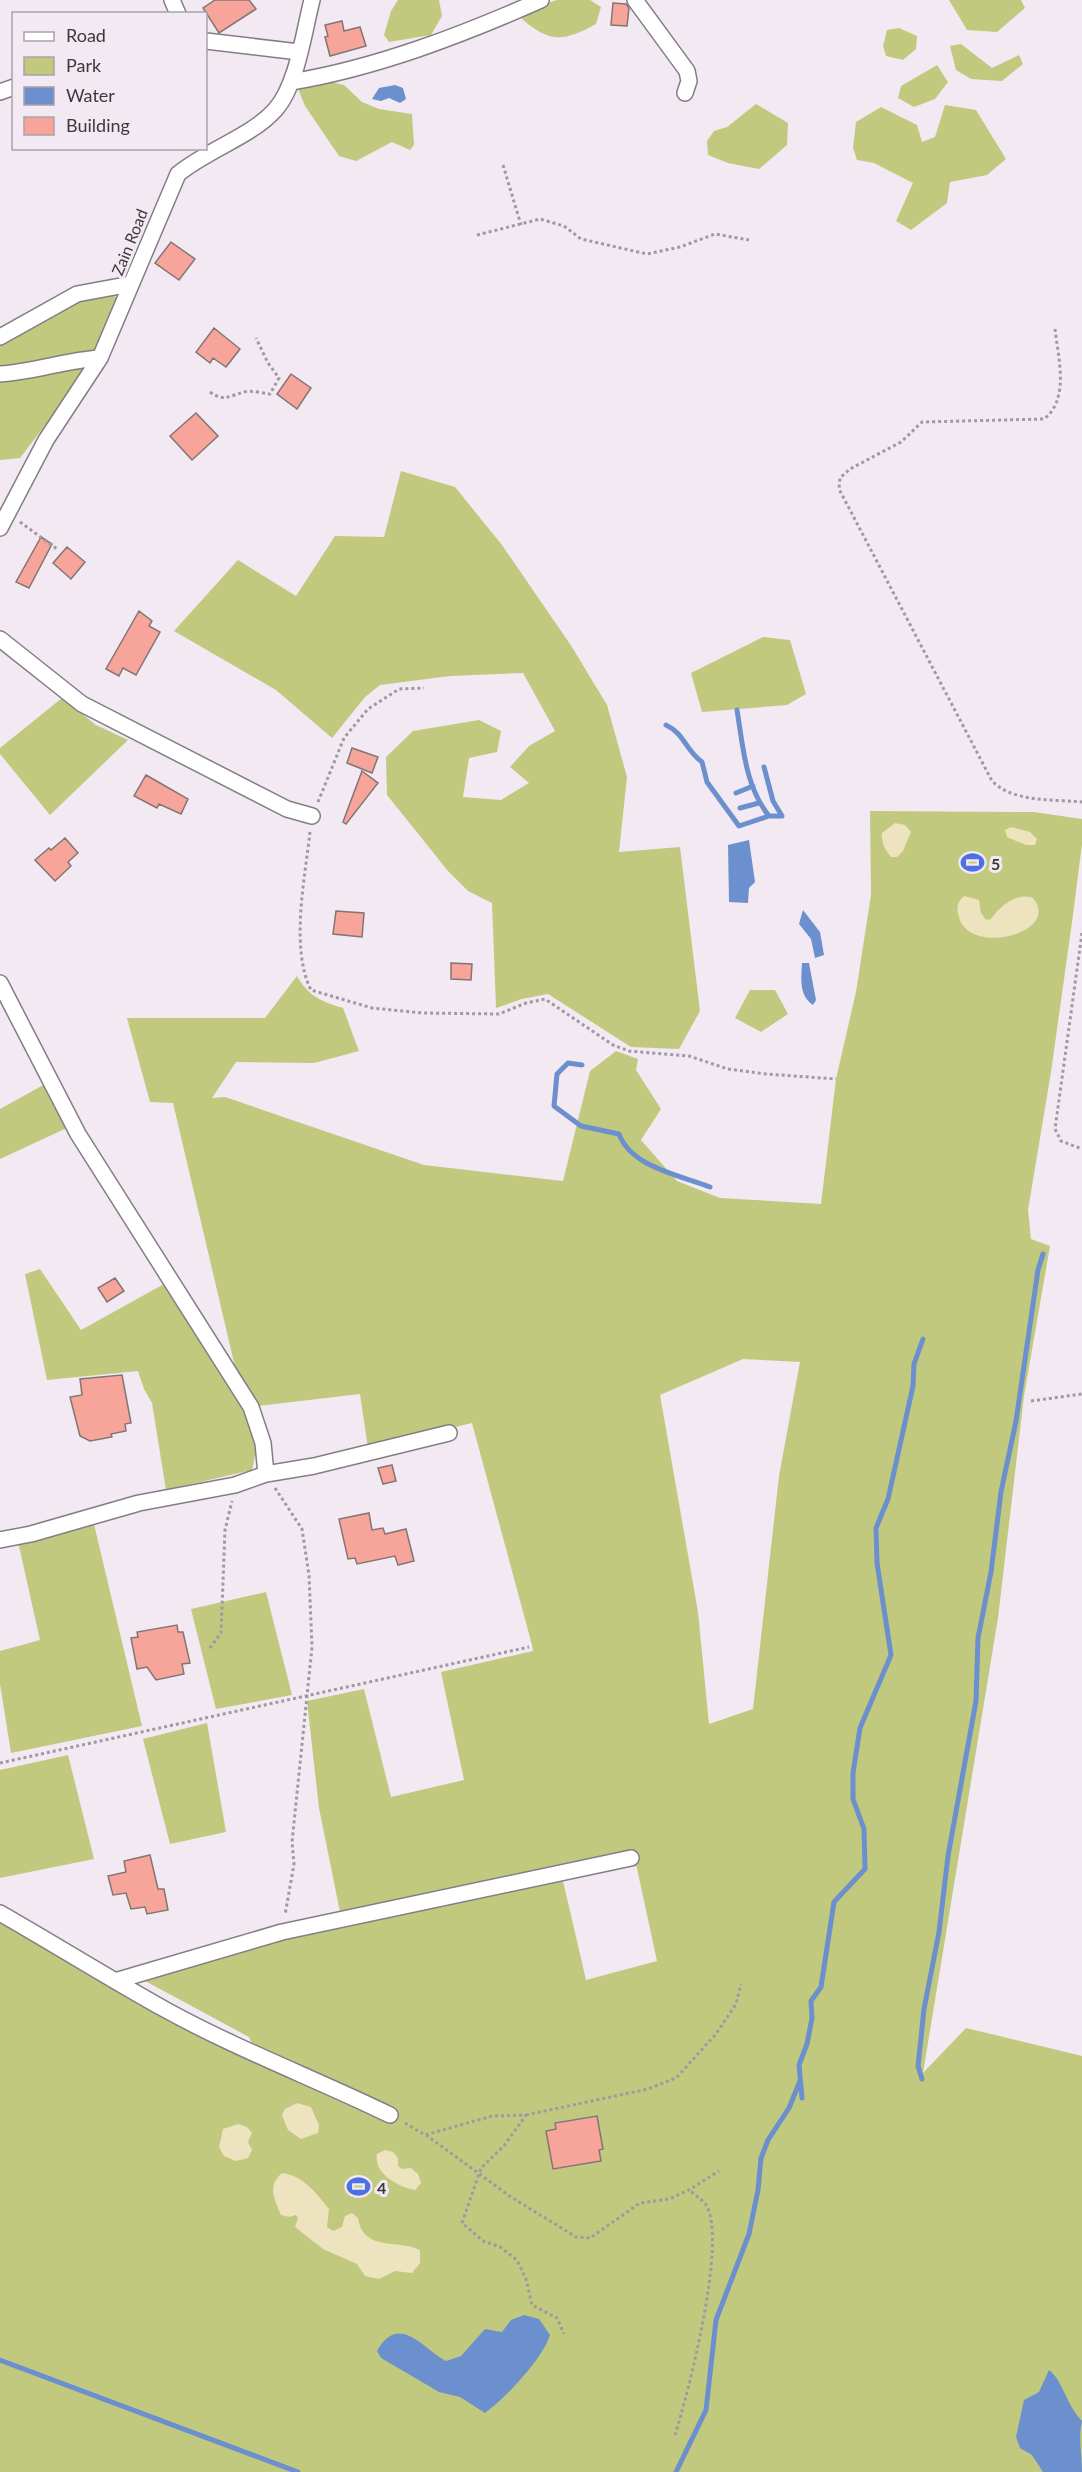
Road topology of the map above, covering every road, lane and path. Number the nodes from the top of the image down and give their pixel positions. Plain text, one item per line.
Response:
1 (312, 0) edge
2 (541, 0) edge
3 (635, 0) edge
4 (207, 40) edge
5 (299, 52) junction
6 (291, 82) junction
7 (685, 93) dead end
8 (503, 165) dead end
9 (521, 225) junction
10 (477, 235) dead end
11 (749, 240) dead end
12 (131, 284) junction
13 (1055, 329) dead end
14 (0, 337) edge
15 (256, 338) dead end
16 (100, 358) junction
17 (0, 374) edge
18 (210, 392) dead end
19 (7, 513) junction
20 (0, 528) edge
21 (57, 549) dead end
22 (0, 639) edge
23 (424, 688) dead end
24 (1082, 802) edge
25 (312, 816) junction
26 (1082, 933) edge
27 (0, 983) edge
28 (836, 1079) dead end
29 (1082, 1149) edge
30 (1082, 1394) edge
31 (1030, 1401) dead end
32 (448, 1434) dead end
33 (266, 1474) junction
34 (236, 1485) junction
35 (0, 1540) edge
36 (529, 1647) dead end
37 (210, 1648) dead end
38 (306, 1697) junction
39 (0, 1762) edge
40 (631, 1858) dead end
41 (0, 1913) edge
42 (282, 1932) junction
43 (115, 1981) junction
44 (741, 1984) dead end
45 (390, 2115) joint
46 (526, 2115) junction
47 (425, 2135) junction
48 (719, 2171) dead end
49 (479, 2174) junction
50 (689, 2190) junction
51 (564, 2334) dead end
52 (675, 2435) dead end

1 - 5 street, Zain Road
2 - 6 street
3 - 7 street
4 - 5 street
5 - 6 street, Zain Road
6 - 12 street, Zain Road
8 - 9 path
9 - 10 path
9 - 11 path
12 - 14 street
12 - 16 street, Zain Road
13 - 24 path
15 - 18 path
16 - 17 street
16 - 19 street, Zain Road
19 - 20 street, Zain Road
19 - 21 path
22 - 25 street
23 - 25 path
25 - 28 path
26 - 29 path
27 - 33 street
30 - 31 path
32 - 33 street
33 - 34 street
33 - 38 path
34 - 35 street
34 - 37 path
36 - 38 path
38 - 39 path
38 - 42 path
40 - 42 street
41 - 43 street
42 - 43 street
43 - 45 street
44 - 46 path
45 - 47 path
46 - 47 path
46 - 49 path
47 - 49 path
48 - 50 path
49 - 50 path
49 - 51 path
50 - 52 path

